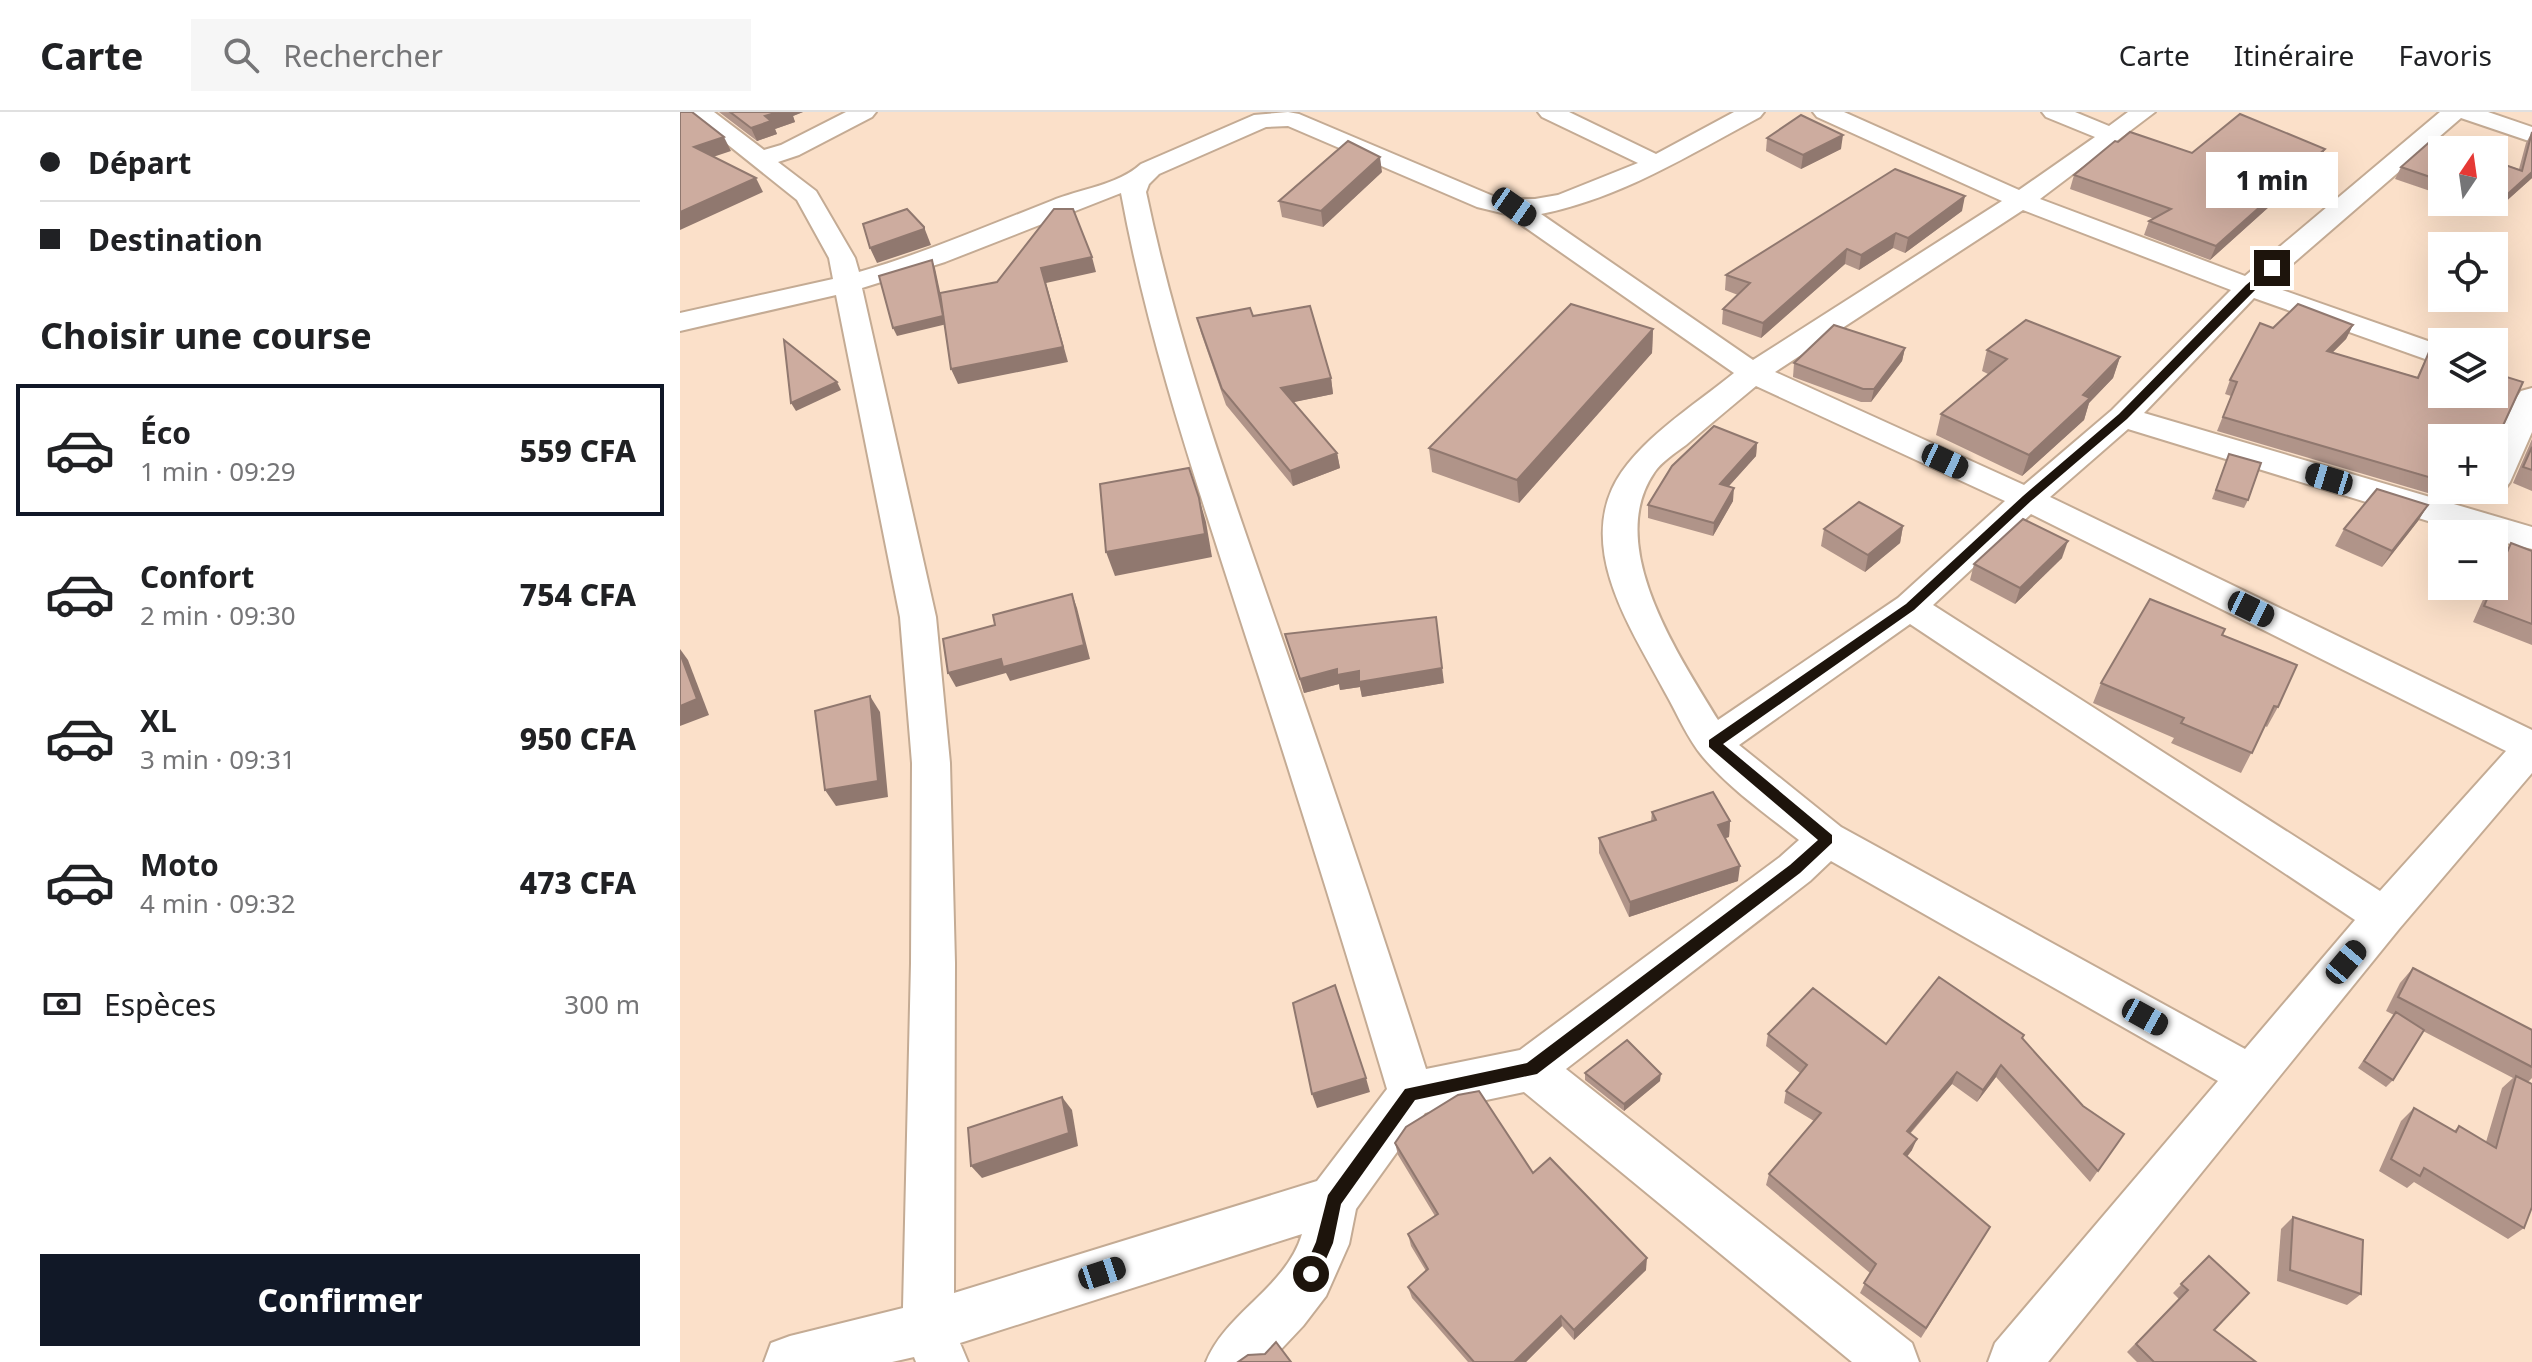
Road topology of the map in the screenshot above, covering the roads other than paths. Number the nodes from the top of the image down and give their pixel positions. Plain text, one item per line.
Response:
1 (699, 112) edge
2 (864, 112) edge
3 (1550, 112) edge
4 (1752, 112) edge
5 (1825, 112) edge
6 (2054, 112) edge
7 (2143, 112) edge
8 (2454, 112) edge
9 (2465, 112) edge
10 (2112, 135) junction
11 (2532, 135) edge
12 (761, 159) junction
13 (1654, 162) junction
14 (1137, 181) junction
15 (2020, 200) junction
16 (1514, 207) junction
17 (846, 284) junction
18 (2249, 287) junction
19 (680, 322) edge
20 (2428, 351) edge
21 (1753, 373) junction
22 (2524, 388) edge
23 (2123, 417) junction
24 (2508, 438) edge
25 (2027, 499) junction
26 (2463, 520) edge
27 (2508, 532) edge
28 (2532, 538) edge
29 (1910, 607) junction
30 (1714, 743) junction
31 (1827, 839) junction
32 (2384, 916) junction
33 (1531, 1069) junction
34 (2251, 1076) junction
35 (1411, 1094) junction
36 (1333, 1200) junction
37 (935, 1345) edge
38 (790, 1362) edge
39 (1232, 1362) edge
40 (1893, 1362) edge
41 (2014, 1362) edge

1 - 12 street
2 - 12 street
3 - 13 street
4 - 13 street
5 - 15 street
6 - 10 street
7 - 10 street
8 - 18 street
9 - 11 street
10 - 15 street
12 - 17 street
13 - 16 street
14 - 16 street
14 - 17 street
14 - 35 street
15 - 18 street
15 - 21 street
16 - 21 street
17 - 19 street
17 - 37 street
18 - 20 street
18 - 23 street
21 - 25 street
21 - 30 street
22 - 24 street
23 - 25 street
23 - 26 street
25 - 29 street
25 - 32 street
27 - 28 street
29 - 30 street
29 - 32 street
30 - 31 street
31 - 33 street
31 - 34 street
32 - 34 street
33 - 35 street
33 - 40 street
34 - 41 street
35 - 36 street
36 - 37 street
36 - 39 street
37 - 38 street

